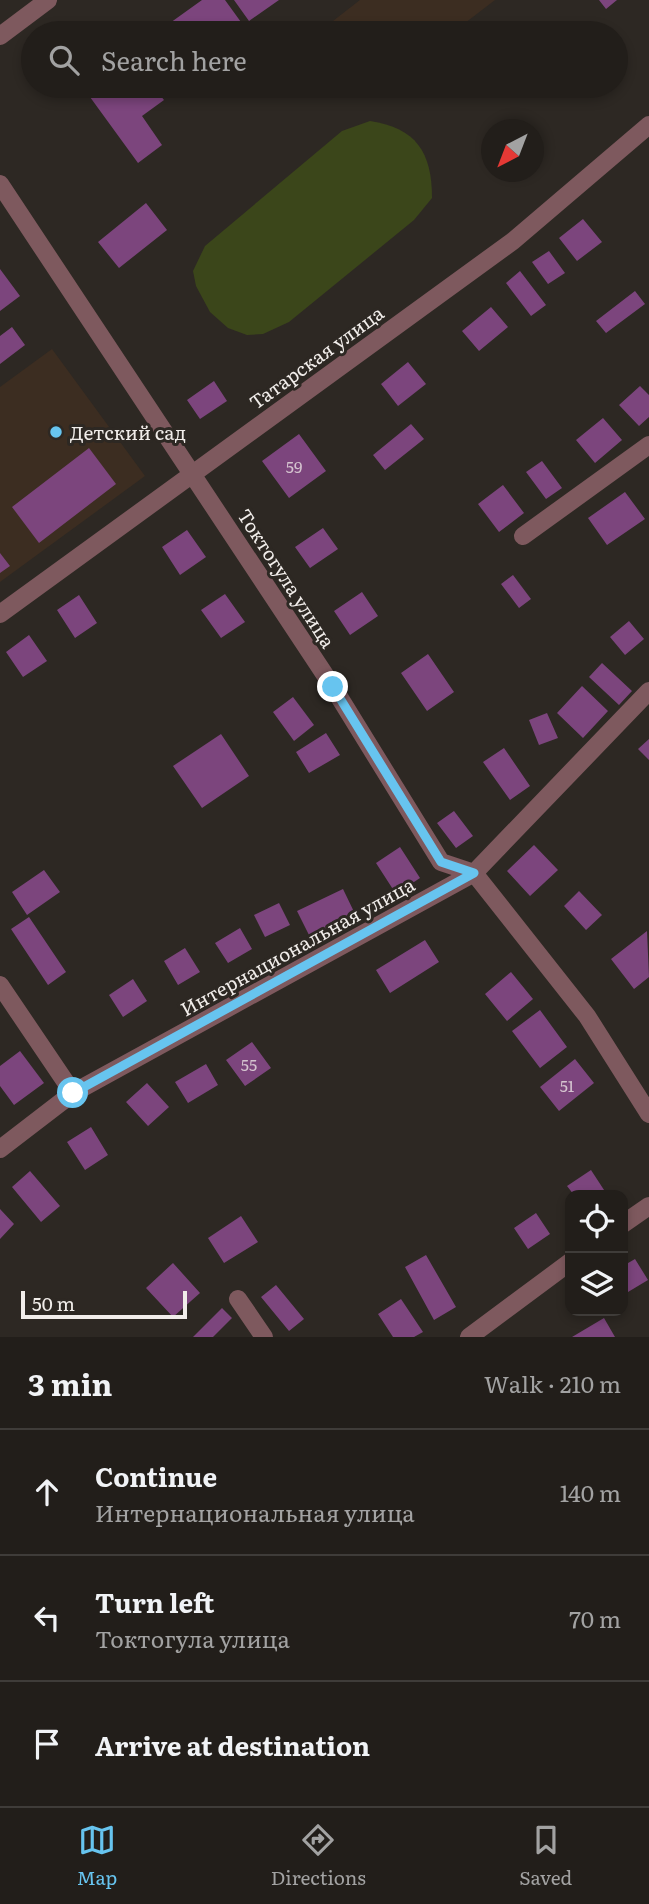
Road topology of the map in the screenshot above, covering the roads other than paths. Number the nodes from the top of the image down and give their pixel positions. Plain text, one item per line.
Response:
1 (48, 0) edge
2 (0, 36) edge
3 (649, 125) edge
4 (0, 184) edge
5 (649, 445) edge
6 (193, 472) junction
7 (523, 537) dead end
8 (0, 614) edge
9 (649, 691) edge
10 (474, 873) junction
11 (0, 985) edge
12 (73, 1093) junction
13 (649, 1114) edge
14 (0, 1149) edge
15 (649, 1206) edge
16 (628, 1221) edge
17 (565, 1266) edge
18 (238, 1298) dead end
19 (264, 1337) edge
20 (469, 1337) edge

1 - 2 street
3 - 6 street, Татарская улица
4 - 6 street, Токтогула улица
5 - 7 street
6 - 8 street, Татарская улица
6 - 10 street, Токтогула улица
9 - 10 street, Интернациональная улица
10 - 12 street, Интернациональная улица
10 - 13 street
11 - 12 street
12 - 14 street, Интернациональная улица
15 - 16 street
17 - 20 street
18 - 19 street

